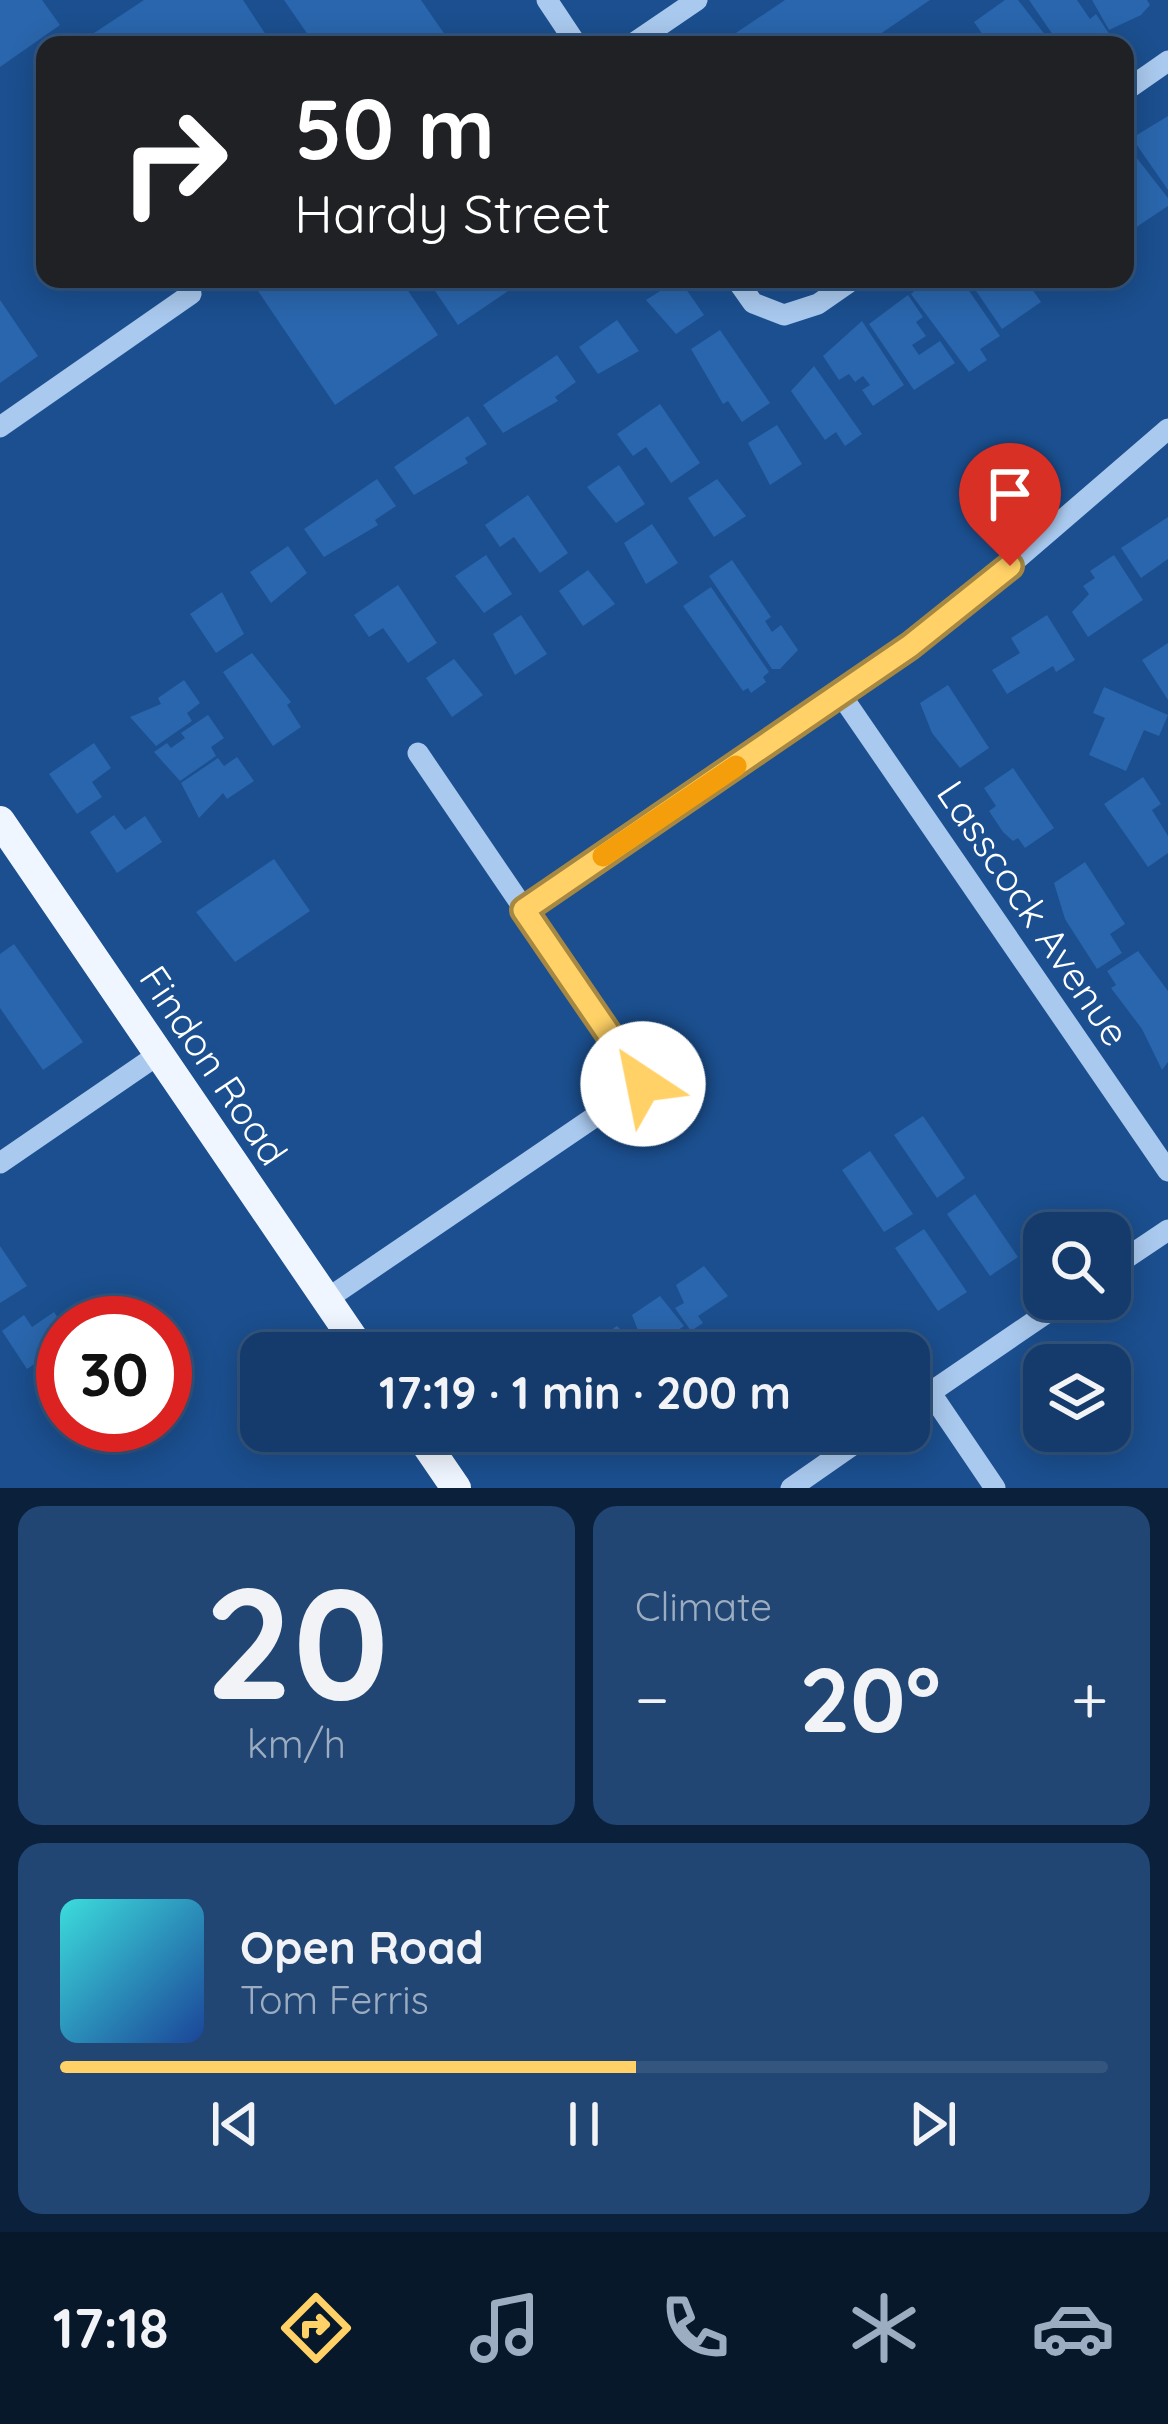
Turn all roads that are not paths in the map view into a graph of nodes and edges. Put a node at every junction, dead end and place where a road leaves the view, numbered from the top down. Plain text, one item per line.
1 (547, 0) edge
2 (697, 0) edge
3 (572, 36) edge
4 (644, 36) edge
5 (1168, 61) edge
6 (1134, 85) edge
7 (742, 288) edge
8 (841, 288) edge
9 (191, 294) dead end
10 (0, 427) edge
11 (1168, 429) edge
12 (841, 695) junction
13 (418, 753) dead end
14 (0, 821) edge
15 (524, 910) junction
16 (159, 1054) junction
17 (0, 1163) edge
18 (1168, 1171) edge
19 (1168, 1230) edge
20 (1131, 1255) edge
21 (327, 1299) junction
22 (1035, 1320) edge
23 (349, 1332) edge
24 (930, 1392) joint
25 (431, 1452) edge
26 (843, 1452) edge
27 (456, 1488) edge
28 (791, 1488) edge
29 (995, 1488) edge

1 - 3 street
2 - 4 street
5 - 6 street
7 - 8 street
9 - 10 street
11 - 12 street
12 - 15 street
12 - 18 street, Lasscock Avenue
13 - 15 street
14 - 16 main road, Findon Road
15 - 21 street
16 - 17 street
16 - 21 main road, Findon Road
19 - 20 street
21 - 23 main road, Findon Road
22 - 24 street
24 - 29 street
25 - 27 main road
26 - 28 street

